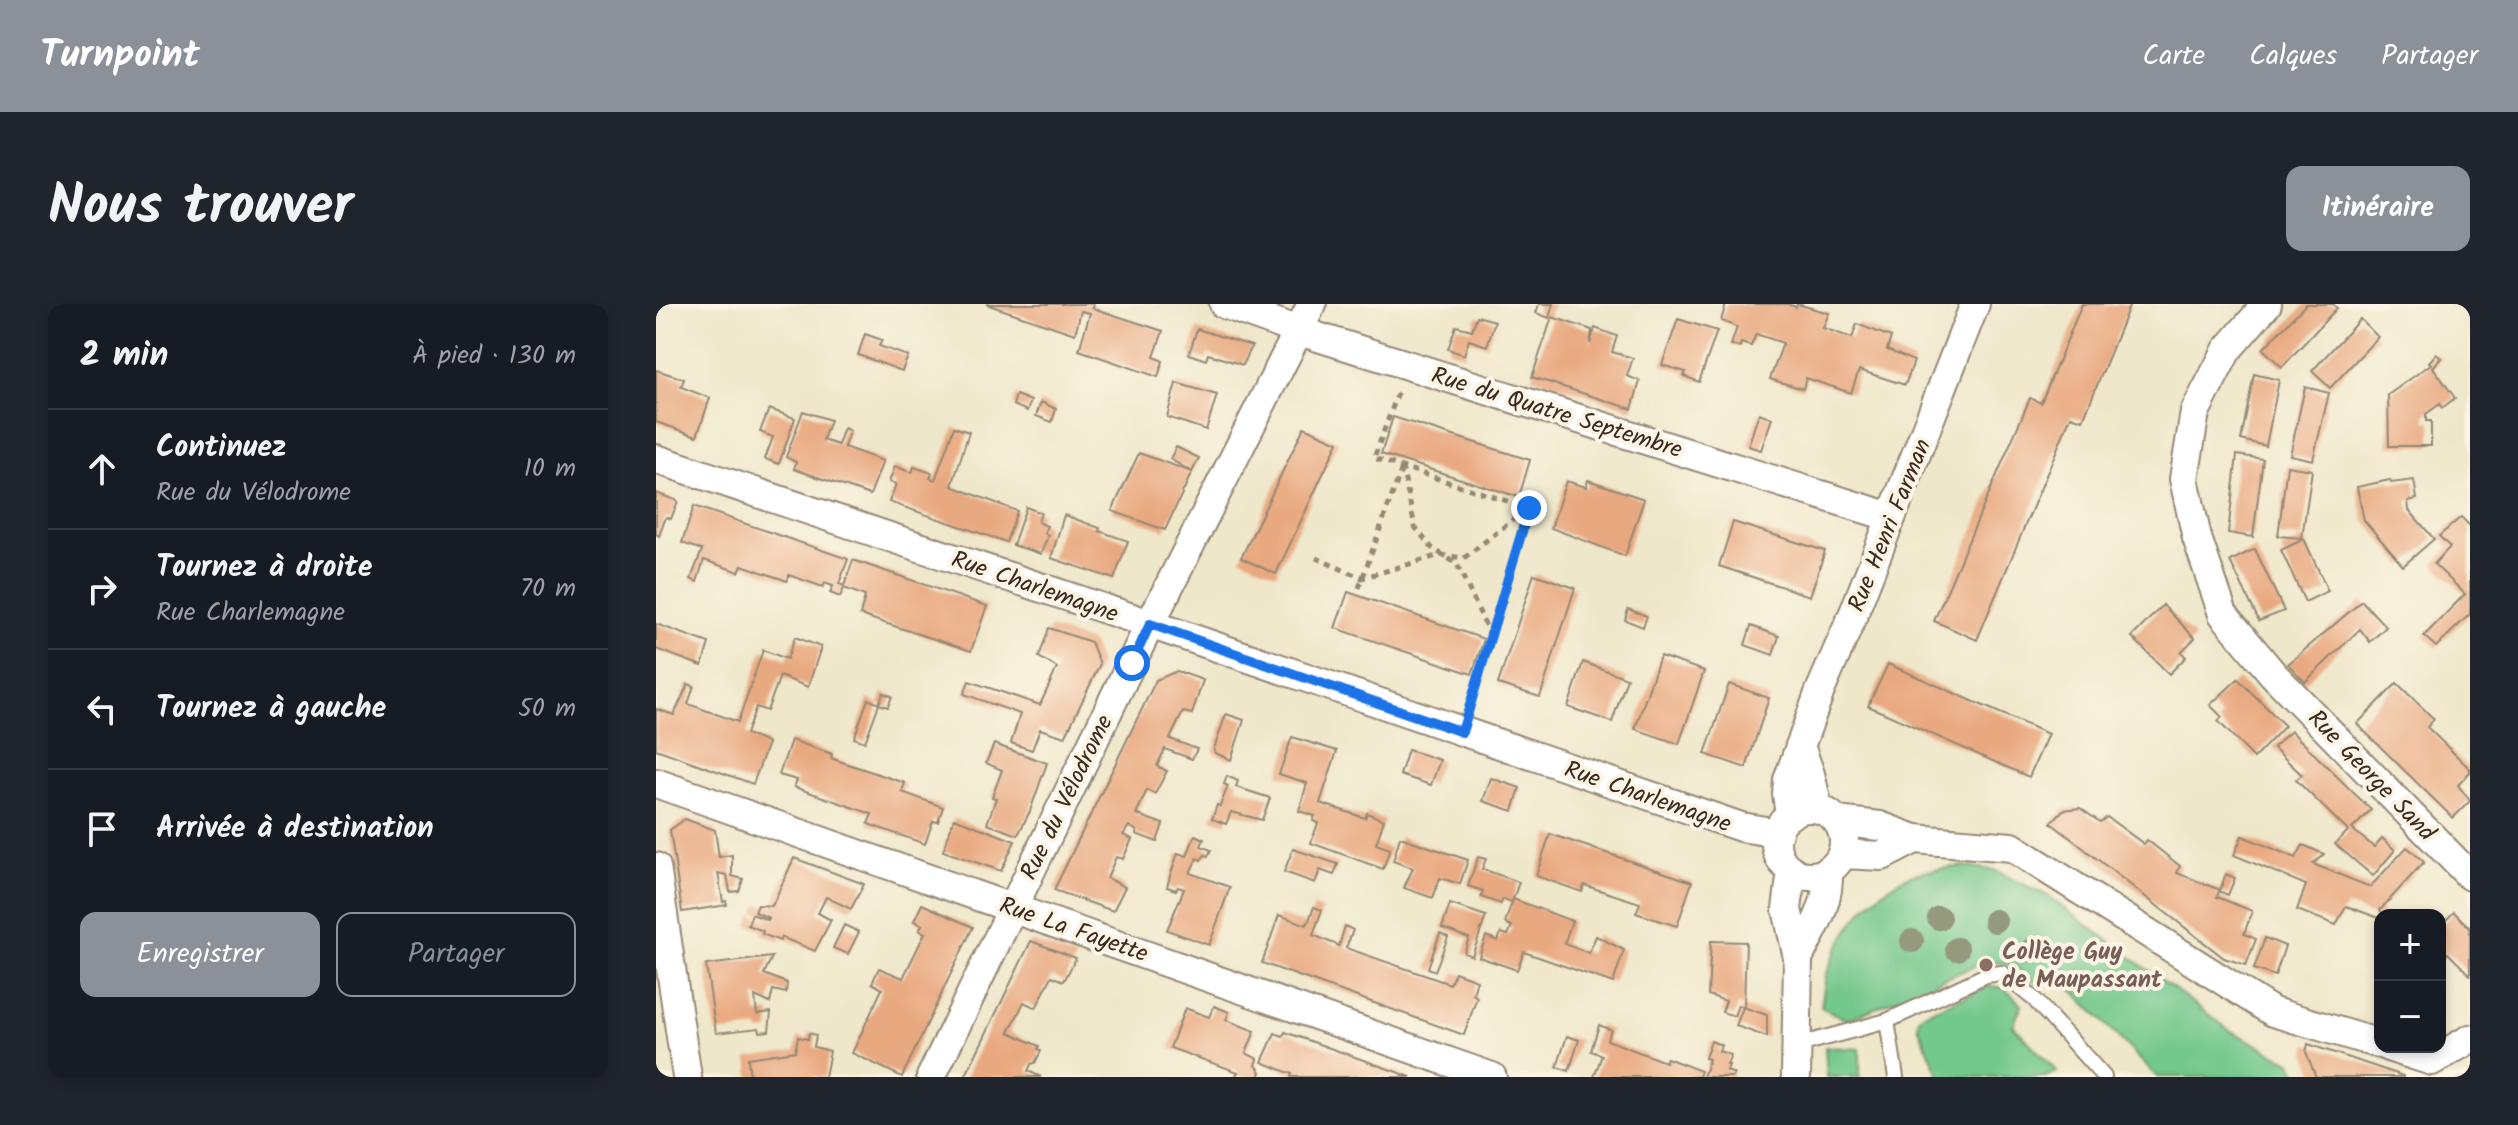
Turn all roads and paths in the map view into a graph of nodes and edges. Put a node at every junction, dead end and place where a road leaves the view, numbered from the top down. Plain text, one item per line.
1 (1224, 304) edge
2 (1312, 304) edge
3 (2267, 304) edge
4 (1973, 305) edge
5 (1299, 331) junction
6 (1389, 393) dead end
7 (656, 459) edge
8 (1402, 467) junction
9 (1529, 508) junction
10 (1891, 517) junction
11 (1440, 555) junction
12 (1316, 558) dead end
13 (1362, 578) junction
14 (1359, 588) dead end
15 (1150, 624) junction
16 (1491, 636) junction
17 (1462, 732) junction
18 (1800, 746) junction
19 (656, 783) edge
20 (1827, 814) junction
21 (1784, 824) junction
22 (1915, 839) junction
23 (1835, 862) junction
24 (656, 867) edge
25 (1792, 870) junction
26 (2470, 876) edge
27 (1013, 907) junction
28 (663, 948) edge
29 (1798, 958) junction
30 (1887, 1021) junction
31 (2470, 1039) edge
32 (2374, 1042) edge
33 (1795, 1046) junction
34 (2407, 1053) edge
35 (2446, 1053) edge
36 (2446, 1053) edge
37 (687, 1077) edge
38 (931, 1077) edge
39 (1492, 1077) edge
40 (1796, 1077) edge
41 (1896, 1077) edge
42 (2104, 1077) edge

1 - 5 street, Rue du Quatre Septembre
2 - 5 street, Rue du Vélodrome
3 - 26 street, Rue George Sand
4 - 10 street, Rue Henri Farman
5 - 10 street, Rue du Quatre Septembre
5 - 15 street, Rue du Vélodrome
6 - 8 path
7 - 15 street, Rue Charlemagne
8 - 9 path
8 - 11 path
8 - 13 path
9 - 11 path
9 - 16 path
10 - 18 street, Rue Henri Farman
11 - 13 path
11 - 16 path
12 - 13 path
13 - 14 path
15 - 17 street, Rue Charlemagne
15 - 27 street, Rue du Vélodrome
16 - 17 path
17 - 21 street, Rue Charlemagne
18 - 20 street
18 - 21 street, Rue Henri Farman
19 - 27 street, Rue La Fayette
20 - 21 street
20 - 22 street
20 - 23 street
21 - 25 street
22 - 23 street
22 - 32 street
23 - 25 street
23 - 29 street
24 - 28 street
25 - 29 street
27 - 38 street, Rue du Vélodrome
27 - 39 street, Rue La Fayette
28 - 37 street
29 - 33 street
30 - 33 lane
30 - 41 lane
30 - 42 lane
31 - 35 street
33 - 40 street
34 - 36 street

